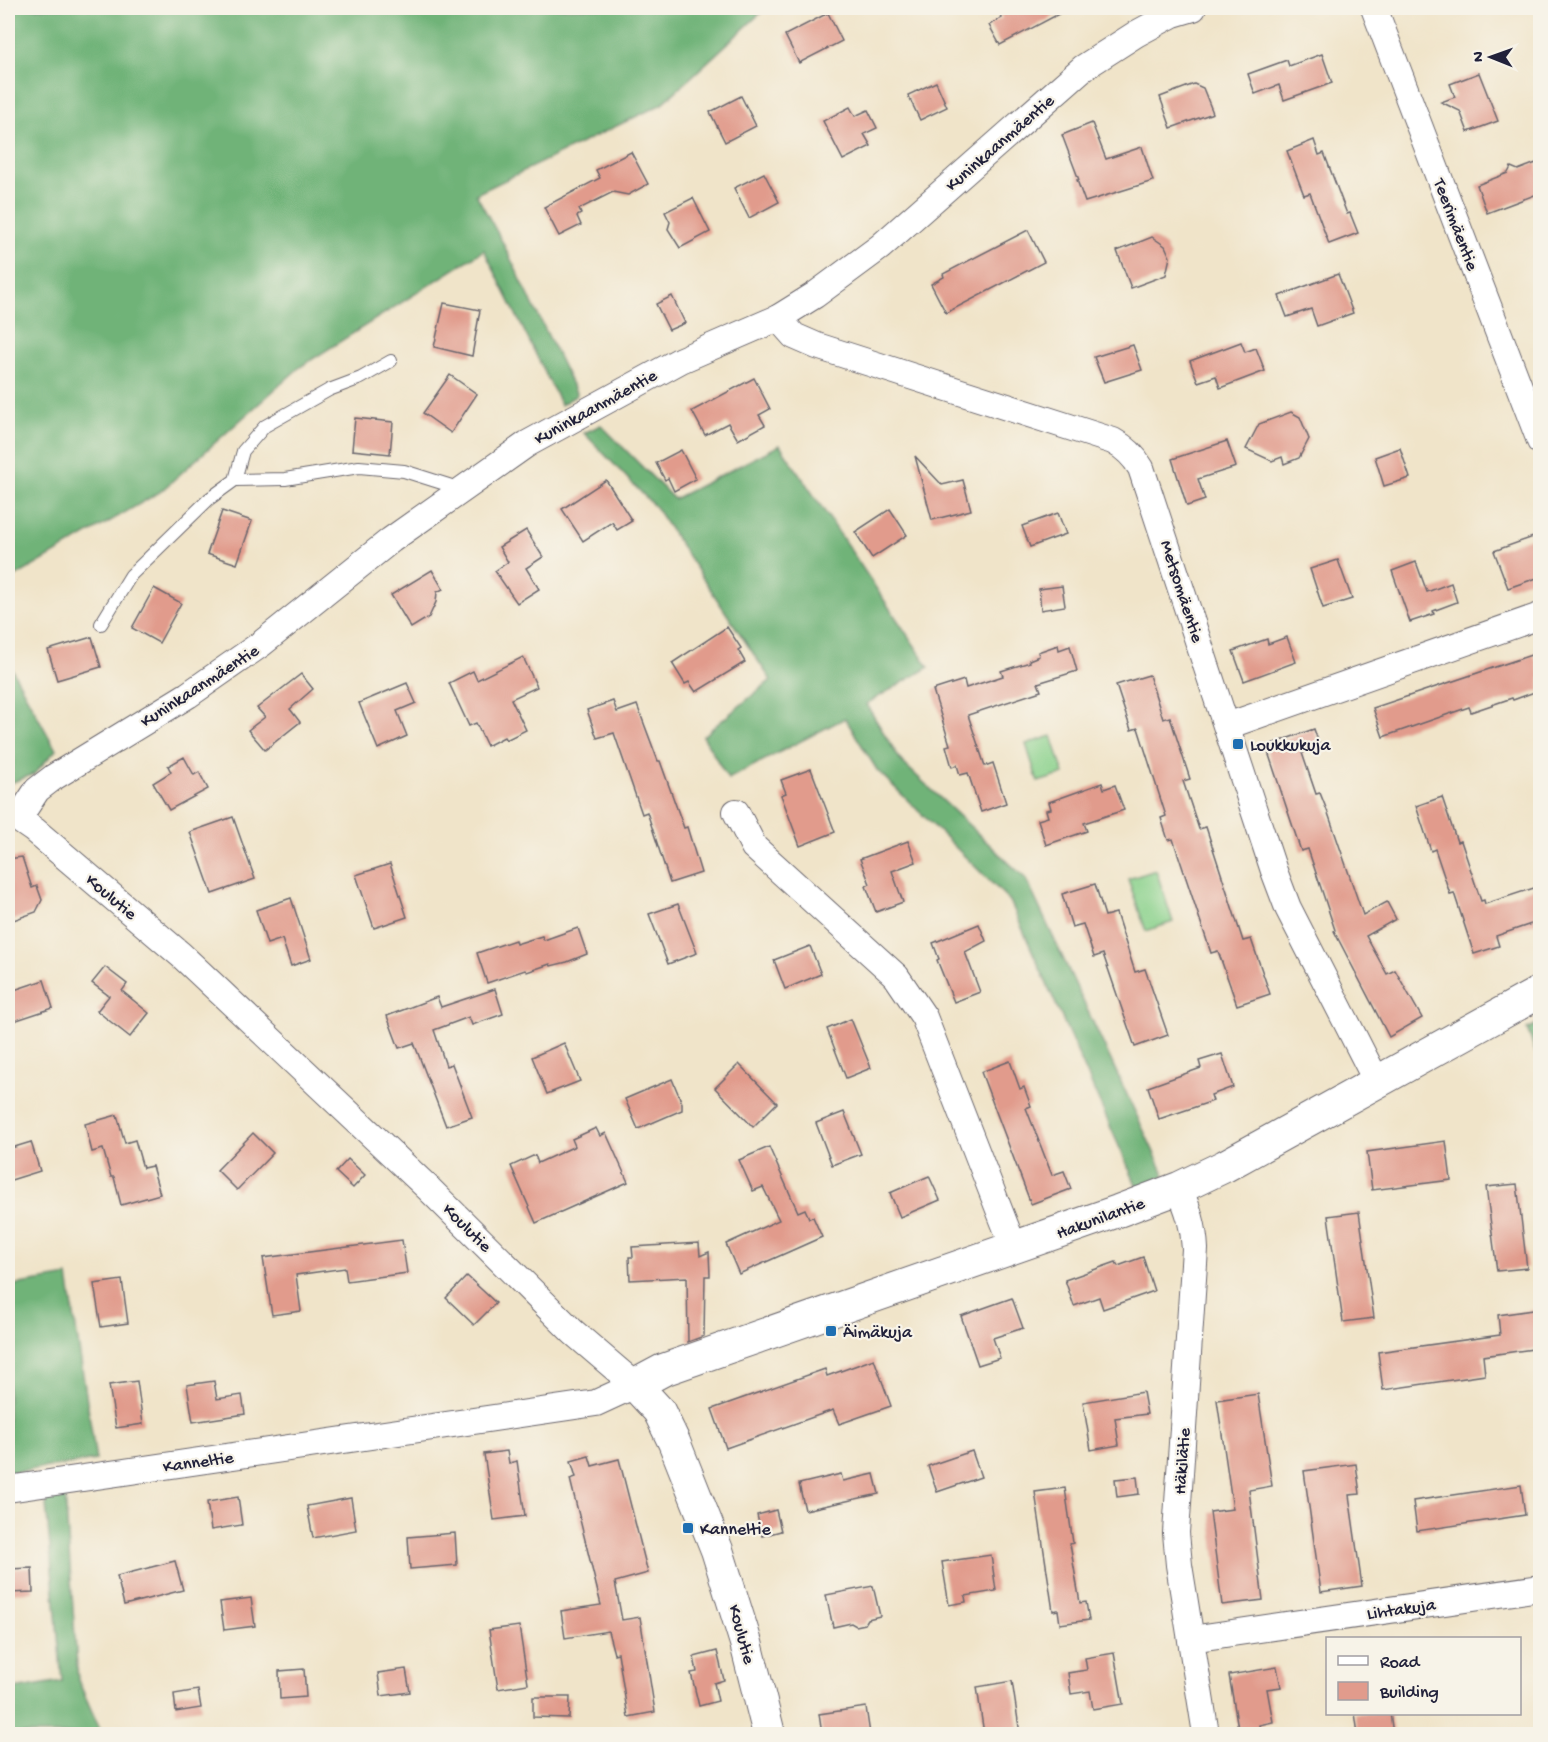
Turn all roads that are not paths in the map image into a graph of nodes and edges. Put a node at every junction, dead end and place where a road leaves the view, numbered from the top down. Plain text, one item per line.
1 (1193, 8) edge
2 (1374, 8) edge
3 (778, 318) junction
4 (390, 361) dead end
5 (1540, 441) edge
6 (235, 480) junction
7 (463, 490) junction
8 (1540, 616) edge
9 (100, 624) dead end
10 (1227, 726) junction
11 (735, 812) dead end
12 (13, 817) edge
13 (1540, 992) edge
14 (1377, 1082) junction
15 (1179, 1188) junction
16 (1014, 1248) junction
17 (635, 1385) junction
18 (8, 1489) edge
19 (1540, 1588) edge
20 (1191, 1639) junction
21 (769, 1734) edge
22 (1206, 1734) edge

1 - 3 street, Kuninkaanmäentie
2 - 5 street, Teerimäentie
3 - 7 street, Kuninkaanmäentie
3 - 10 street, Metsomäentie
4 - 6 lane
6 - 7 lane
6 - 9 lane
7 - 12 street, Kuninkaanmäentie
8 - 10 street
10 - 14 street, Metsomäentie
11 - 16 street
12 - 17 street, Koulutie
13 - 14 street, Hakunilantie
14 - 15 street, Hakunilantie
15 - 16 street, Hakunilantie
15 - 20 street, Häkilätie
16 - 17 street, Hakunilantie
17 - 18 street, Kanneltie
17 - 21 street, Koulutie
19 - 20 street, Lihtakuja
20 - 22 street, Häkilätie

